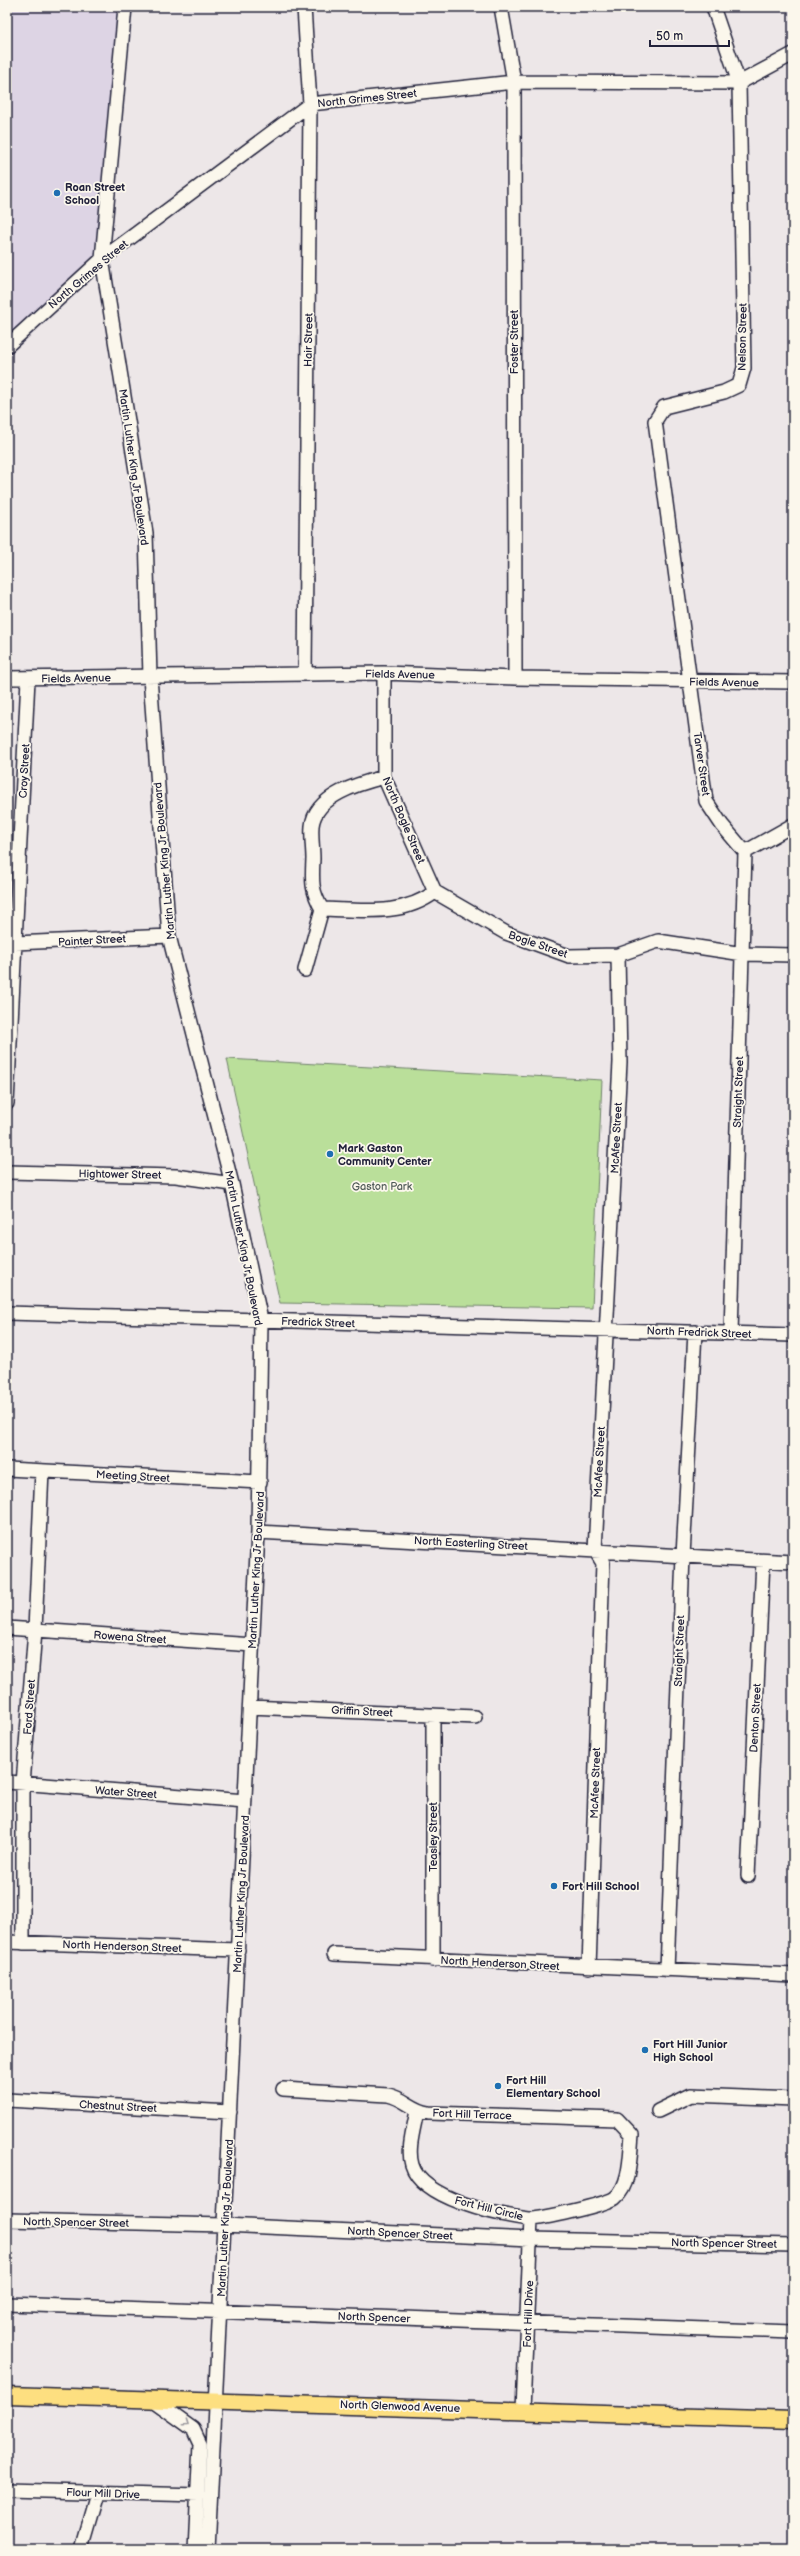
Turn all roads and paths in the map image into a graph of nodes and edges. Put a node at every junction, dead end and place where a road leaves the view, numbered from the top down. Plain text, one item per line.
1 (125, 7) edge
2 (304, 7) edge
3 (501, 7) edge
4 (713, 7) edge
5 (793, 54) edge
6 (514, 82) junction
7 (739, 83) junction
8 (310, 104) junction
9 (102, 259) junction
10 (7, 346) edge
11 (384, 673) junction
12 (305, 674) junction
13 (150, 677) junction
14 (7, 678) edge
15 (515, 678) junction
16 (28, 679) junction
17 (691, 681) junction
18 (793, 682) edge
19 (384, 778) junction
20 (793, 825) edge
21 (745, 852) junction
22 (435, 892) junction
23 (322, 909) junction
24 (169, 936) junction
25 (15, 943) junction
26 (618, 954) junction
27 (743, 954) junction
28 (793, 955) edge
29 (305, 970) dead end
30 (7, 1103) edge
31 (7, 1172) edge
32 (232, 1184) junction
33 (7, 1313) edge
34 (261, 1320) junction
35 (605, 1330) junction
36 (695, 1332) junction
37 (731, 1333) junction
38 (793, 1335) edge
39 (7, 1469) edge
40 (42, 1471) junction
41 (260, 1482) junction
42 (258, 1532) junction
43 (595, 1550) junction
44 (683, 1556) junction
45 (763, 1561) junction
46 (793, 1562) edge
47 (7, 1628) edge
48 (35, 1630) junction
49 (253, 1645) junction
50 (250, 1707) junction
51 (433, 1715) junction
52 (475, 1717) dead end
53 (7, 1782) edge
54 (24, 1784) junction
55 (245, 1801) junction
56 (748, 1876) dead end
57 (7, 1942) edge
58 (23, 1943) junction
59 (238, 1950) junction
60 (334, 1954) dead end
61 (433, 1960) junction
62 (589, 1967) junction
63 (667, 1970) junction
64 (793, 1975) edge
65 (283, 2089) dead end
66 (793, 2099) edge
67 (7, 2100) edge
68 (417, 2111) junction
69 (658, 2111) dead end
70 (230, 2112) junction
71 (618, 2119) joint
72 (531, 2219) junction
73 (7, 2220) edge
74 (224, 2225) junction
75 (530, 2239) junction
76 (793, 2245) edge
77 (7, 2304) edge
78 (220, 2311) junction
79 (528, 2322) junction
80 (793, 2332) edge
81 (7, 2395) edge
82 (154, 2401) junction
83 (216, 2403) junction
84 (524, 2410) junction
85 (793, 2420) edge
86 (7, 2490) edge
87 (98, 2494) junction
88 (199, 2495) junction
89 (82, 2549) edge
90 (194, 2549) edge
91 (208, 2549) edge

1 - 9 street, Martin Luther King Jr Boulevard
2 - 8 street, Hair Street
3 - 6 street, Foster Street
4 - 7 street, Nelson Street
5 - 7 street
6 - 7 street, North Grimes Street
6 - 8 street, North Grimes Street
6 - 15 street, Foster Street
7 - 17 street, Nelson Street
8 - 9 street, North Grimes Street
8 - 12 street, Hair Street
9 - 10 street, North Grimes Street
9 - 13 street, Martin Luther King Jr Boulevard
11 - 12 street, Fields Avenue
11 - 15 street, Fields Avenue
11 - 19 street, North Bogle Street
12 - 13 street, Fields Avenue
13 - 16 street, Fields Avenue
13 - 24 street, Martin Luther King Jr Boulevard
14 - 16 street, Fields Avenue
15 - 17 street, Fields Avenue
16 - 25 street, Croy Street
17 - 18 street, Fields Avenue
17 - 21 street, Tarver Street
19 - 22 street, North Bogle Street
19 - 23 street
20 - 21 street
21 - 27 street, Straight Street
22 - 23 street
22 - 26 street, Bogle Street
23 - 29 street
24 - 25 street, Painter Street
24 - 32 street, Martin Luther King Jr Boulevard
25 - 30 street, Croy Street
26 - 27 street, Bogle Street
26 - 35 street, McAfee Street
27 - 28 street, Bogle Street
27 - 37 street, Straight Street
31 - 32 street, Hightower Street
32 - 34 street, Martin Luther King Jr Boulevard
33 - 34 street, Fredrick Street
34 - 35 street, Fredrick Street
34 - 41 street, Martin Luther King Jr Boulevard
35 - 36 street, North Fredrick Street
35 - 43 street, McAfee Street
36 - 37 street, North Fredrick Street
36 - 44 street, Straight Street
37 - 38 street, North Fredrick Street
39 - 40 street, Meeting Street
40 - 41 street, Meeting Street
40 - 48 street, Ford Street
41 - 42 street, Martin Luther King Jr Boulevard
42 - 43 street, North Easterling Street
42 - 49 street, Martin Luther King Jr Boulevard
43 - 44 street, North Easterling Street
43 - 62 street, McAfee Street
44 - 45 street, North Easterling Street
44 - 63 street, Straight Street
45 - 46 street, North Easterling Street
45 - 56 street, Denton Street
47 - 48 street, Rowena Street
48 - 49 street, Rowena Street
48 - 54 street, Ford Street
49 - 50 street, Martin Luther King Jr Boulevard
50 - 51 street, Griffin Street
50 - 55 street, Martin Luther King Jr Boulevard
51 - 52 street, Griffin Street
51 - 61 street, Teasley Street
53 - 54 street, Water Street
54 - 55 street, Water Street
54 - 58 street, Ford Street
55 - 59 street, Martin Luther King Jr Boulevard
57 - 58 street, North Henderson Street
58 - 59 street, North Henderson Street
59 - 70 street, Martin Luther King Jr Boulevard
60 - 61 street, North Henderson Street
61 - 62 street, North Henderson Street
62 - 63 street, North Henderson Street
63 - 64 street, North Henderson Street
65 - 68 street, Fort Hill Terrace
66 - 69 street
67 - 70 street, Chestnut Street
68 - 71 street, Fort Hill Terrace
68 - 72 street, Fort Hill Circle
70 - 74 street, Martin Luther King Jr Boulevard
71 - 72 street, Fort Hill Circle
72 - 75 street, Fort Hill Drive
73 - 74 street, North Spencer Street
74 - 75 street, North Spencer Street
74 - 78 street, Martin Luther King Jr Boulevard
75 - 76 street, North Spencer Street
75 - 79 street, Fort Hill Drive
77 - 78 street, North Spencer
78 - 79 street, North Spencer
78 - 83 street, Martin Luther King Jr Boulevard
79 - 80 street, North Spencer
79 - 84 street, Fort Hill Drive
81 - 82 main road, North Glenwood Avenue
82 - 83 main road, North Glenwood Avenue
82 -> 88 street
83 - 84 main road, North Glenwood Avenue
83 - 91 street, Martin Luther King Jr Boulevard
84 - 85 main road, North Glenwood Avenue
86 - 87 street, Flour Mill Drive
87 - 88 street, Flour Mill Drive
87 - 89 street
88 - 90 street

